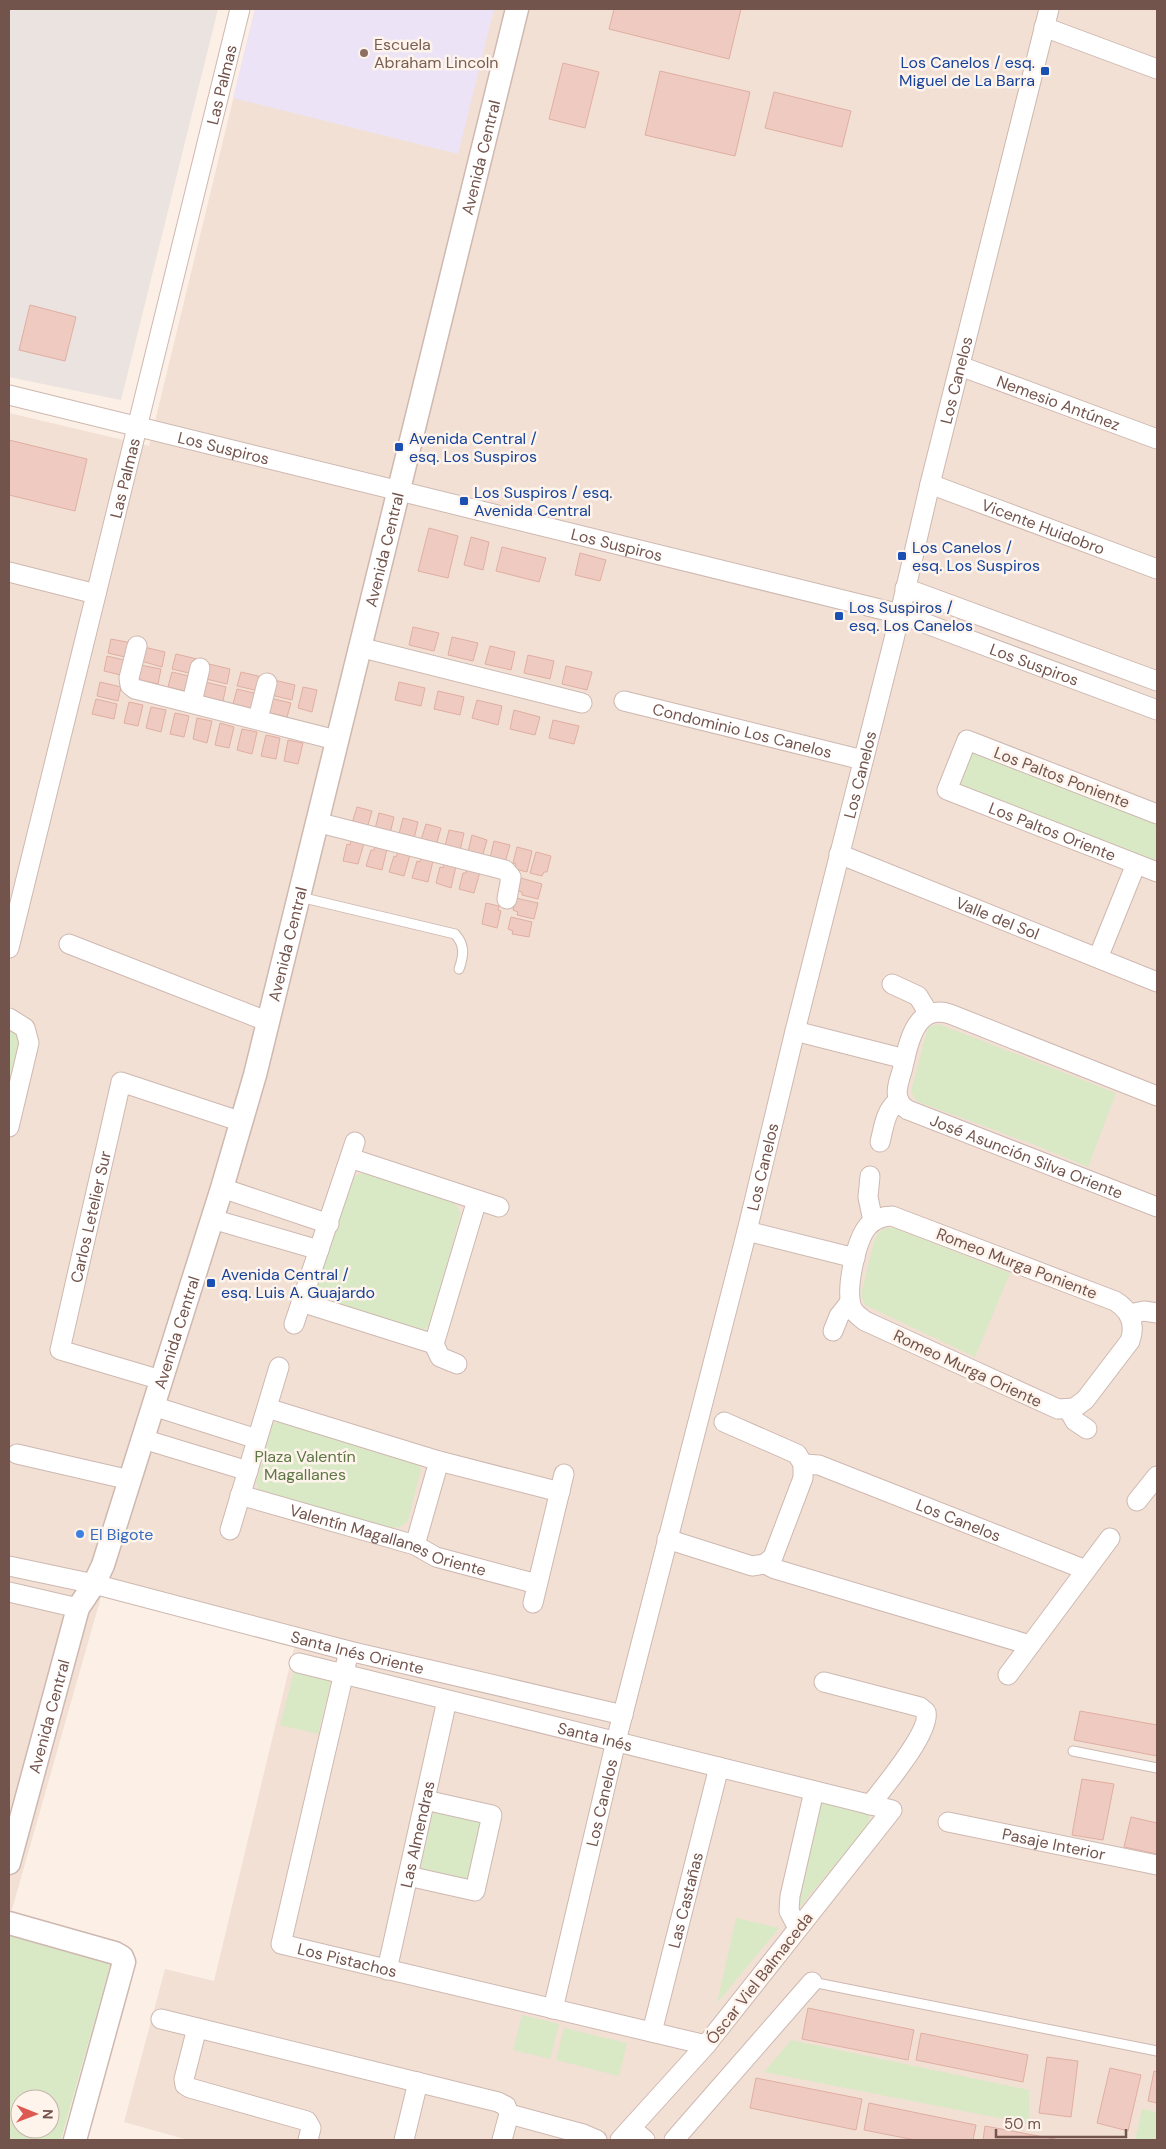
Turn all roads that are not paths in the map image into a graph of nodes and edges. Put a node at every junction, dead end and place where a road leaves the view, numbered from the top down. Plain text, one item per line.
1 (240, 9) edge
2 (517, 9) edge
3 (1049, 9) edge
4 (1044, 27) junction
5 (1157, 69) edge
6 (960, 366) junction
7 (9, 395) edge
8 (137, 426) junction
9 (1157, 439) edge
10 (930, 484) junction
11 (398, 492) junction
12 (1157, 569) edge
13 (9, 572) edge
14 (906, 588) junction
15 (96, 594) junction
16 (900, 614) junction
17 (137, 646) dead end
18 (359, 647) junction
19 (200, 668) dead end
20 (1157, 681) edge
21 (267, 683) dead end
22 (624, 701) dead end
23 (192, 702) junction
24 (582, 703) dead end
25 (1157, 710) edge
26 (258, 720) junction
27 (336, 740) junction
28 (863, 760) junction
29 (947, 790) joint
30 (1157, 814) edge
31 (316, 822) junction
32 (839, 854) junction
33 (1136, 864) junction
34 (1157, 872) edge
35 (298, 897) junction
36 (507, 899) dead end
37 (9, 943) edge
38 (69, 944) dead end
39 (1098, 958) junction
40 (459, 969) dead end
41 (1157, 982) edge
42 (892, 984) dead end
43 (929, 1014) junction
44 (9, 1018) edge
45 (269, 1022) junction
46 (794, 1032) junction
47 (905, 1059) junction
48 (1157, 1096) edge
49 (898, 1100) junction
50 (242, 1122) junction
51 (9, 1127) edge
52 (880, 1142) dead end
53 (870, 1176) dead end
54 (222, 1188) junction
55 (477, 1200) junction
56 (499, 1207) dead end
57 (1157, 1207) edge
58 (212, 1219) junction
59 (873, 1221) junction
60 (329, 1224) junction
61 (747, 1231) junction
62 (319, 1250) junction
63 (855, 1258) junction
64 (301, 1302) junction
65 (850, 1302) junction
66 (1157, 1313) edge
67 (1129, 1314) junction
68 (294, 1324) dead end
69 (833, 1331) dead end
70 (434, 1344) junction
71 (458, 1364) dead end
72 (279, 1367) dead end
73 (161, 1380) junction
74 (153, 1406) junction
75 (267, 1408) junction
76 (1068, 1409) junction
77 (724, 1422) dead end
78 (1087, 1429) dead end
79 (143, 1439) junction
80 (257, 1439) junction
81 (17, 1454) dead end
82 (439, 1461) junction
83 (803, 1464) junction
84 (248, 1470) junction
85 (564, 1474) dead end
86 (1157, 1476) edge
87 (130, 1480) junction
88 (560, 1492) junction
89 (240, 1495) junction
90 (1138, 1501) dead end
91 (230, 1530) dead end
92 (1110, 1538) dead end
93 (667, 1539) junction
94 (415, 1545) junction
95 (765, 1564) junction
96 (9, 1566) edge
97 (1086, 1570) junction
98 (94, 1584) junction
99 (537, 1584) junction
100 (9, 1592) edge
101 (533, 1603) dead end
102 (78, 1608) junction
103 (1030, 1645) junction
104 (349, 1651) junction
105 (298, 1663) dead end
106 (1008, 1675) dead end
107 (343, 1676) junction
108 (824, 1682) dead end
109 (447, 1700) junction
110 (623, 1714) junction
111 (616, 1741) junction
112 (1073, 1751) dead end
113 (719, 1767) junction
114 (1157, 1768) edge
115 (814, 1792) junction
116 (425, 1800) junction
117 (870, 1805) junction
118 (892, 1810) joint
119 (948, 1822) dead end
120 (9, 1863) edge
121 (1157, 1866) edge
122 (408, 1876) junction
123 (9, 1923) edge
124 (798, 1928) junction
125 (387, 1970) junction
126 (812, 1982) joint
127 (553, 2009) junction
128 (161, 2019) dead end
129 (197, 2028) junction
130 (652, 2032) junction
131 (706, 2045) junction
132 (1157, 2051) edge
133 (418, 2082) junction
134 (509, 2114) junction
135 (625, 2134) edge
136 (75, 2140) edge
137 (308, 2140) edge
138 (404, 2140) edge
139 (502, 2140) edge
140 (597, 2140) edge
141 (646, 2140) edge
142 (674, 2140) edge

1 - 8 street, Las Palmas
2 - 11 street, Avenida Central
3 - 4 street, Los Canelos
4 - 5 street
4 - 6 street, Los Canelos
6 - 9 street, Nemesio Antúnez
6 - 10 street, Los Canelos
7 - 8 street, Los Suspiros
8 - 11 street, Los Suspiros
8 - 15 street, Las Palmas
10 - 12 street, Vicente Huidobro
10 - 14 street, Los Canelos
11 - 16 street, Los Suspiros
11 - 18 street, Avenida Central
13 - 15 street
14 - 16 street, Los Canelos
14 - 20 street, Los Suspiros
15 - 37 street, Las Palmas
16 - 25 street, Los Suspiros
16 - 28 street, Los Canelos
17 - 23 street
18 - 24 street
18 - 27 street, Avenida Central
19 - 23 street
21 - 26 street
22 - 28 street, Condominio Los Canelos
23 - 26 street
26 - 27 street
27 - 31 street, Avenida Central
28 - 32 street, Los Canelos
29 - 30 street, Los Paltos Poniente
29 - 33 street, Los Paltos Oriente
31 - 35 street, Avenida Central
31 - 36 street
32 - 39 street, Valle del Sol
32 - 46 street, Los Canelos
33 - 34 street, Los Paltos Oriente
33 - 39 street
35 - 40 lane
35 - 45 street, Avenida Central
38 - 45 street
39 - 41 street, Valle del Sol
42 - 43 street
43 - 47 street
43 - 48 street
44 - 51 street
45 - 50 street, Avenida Central
46 - 47 street
46 - 61 street, Los Canelos
47 - 49 street
49 - 52 street
49 - 57 street, José Asunción Silva Oriente
50 - 54 street, Avenida Central
50 - 73 street, Carlos Letelier Sur
53 - 59 street
54 - 58 street, Avenida Central
54 - 60 street
55 - 56 street
55 - 60 street
55 - 70 street
58 - 62 street
58 - 73 street, Avenida Central
59 - 63 street
59 - 67 street, Romeo Murga Poniente
60 - 62 street
61 - 63 street
61 - 93 street, Los Canelos
62 - 64 street
63 - 65 street
64 - 68 street
64 - 70 street
65 - 69 street
65 - 76 street, Romeo Murga Oriente
66 - 67 street
67 - 76 street
70 - 71 street
72 - 75 street
73 - 74 street, Avenida Central
74 - 79 street, Avenida Central
74 - 80 street
75 - 80 street
75 - 82 street
76 - 78 street
77 - 83 street
79 - 84 street
79 - 87 street, Avenida Central
80 - 84 street
81 - 87 street
82 - 88 street
82 - 94 street
83 - 95 street
83 - 97 street, Los Canelos
84 - 89 street
85 - 88 street
86 - 90 street
87 - 98 street, Avenida Central
88 - 99 street
89 - 91 street
89 - 94 street, Valentín Magallanes Oriente
92 - 97 street
93 - 95 street
93 - 110 street, Los Canelos
94 - 99 street, Valentín Magallanes Oriente
95 - 103 street
96 - 98 street
97 - 103 street
98 - 102 street, Avenida Central
98 - 104 street, Santa Inés Oriente
99 - 101 street
100 - 102 street
102 - 120 street, Avenida Central
103 - 106 street
104 - 107 street, Los Pistachos
104 - 110 street, Santa Inés Oriente
105 - 107 street, Santa Inés
107 - 109 street, Santa Inés
107 - 125 street, Los Pistachos
108 - 117 street
109 - 111 street, Santa Inés
109 - 116 street, Las Almendras
110 - 111 street, Los Canelos
111 - 113 street, Santa Inés
111 - 127 street, Los Canelos
112 - 114 lane
113 - 115 street, Santa Inés
113 - 130 street, Las Castañas
115 - 117 street, Santa Inés
115 - 124 street
116 - 122 street, Las Almendras
116 - 122 street
117 - 118 street, Santa Inés
118 - 124 street, Óscar Viel Balmaceda
119 - 121 street, Pasaje Interior
122 - 125 street, Las Almendras
123 - 136 street
124 - 131 street, Óscar Viel Balmaceda
125 - 127 street, Los Pistachos
126 - 132 lane
126 - 142 street
127 - 130 street, Los Pistachos
128 - 129 street
129 - 133 street
129 - 137 street
130 - 131 street, Los Pistachos
131 - 135 street, Óscar Viel Balmaceda
133 - 134 street
133 - 138 street
134 - 139 street
134 - 140 street
135 - 141 street

